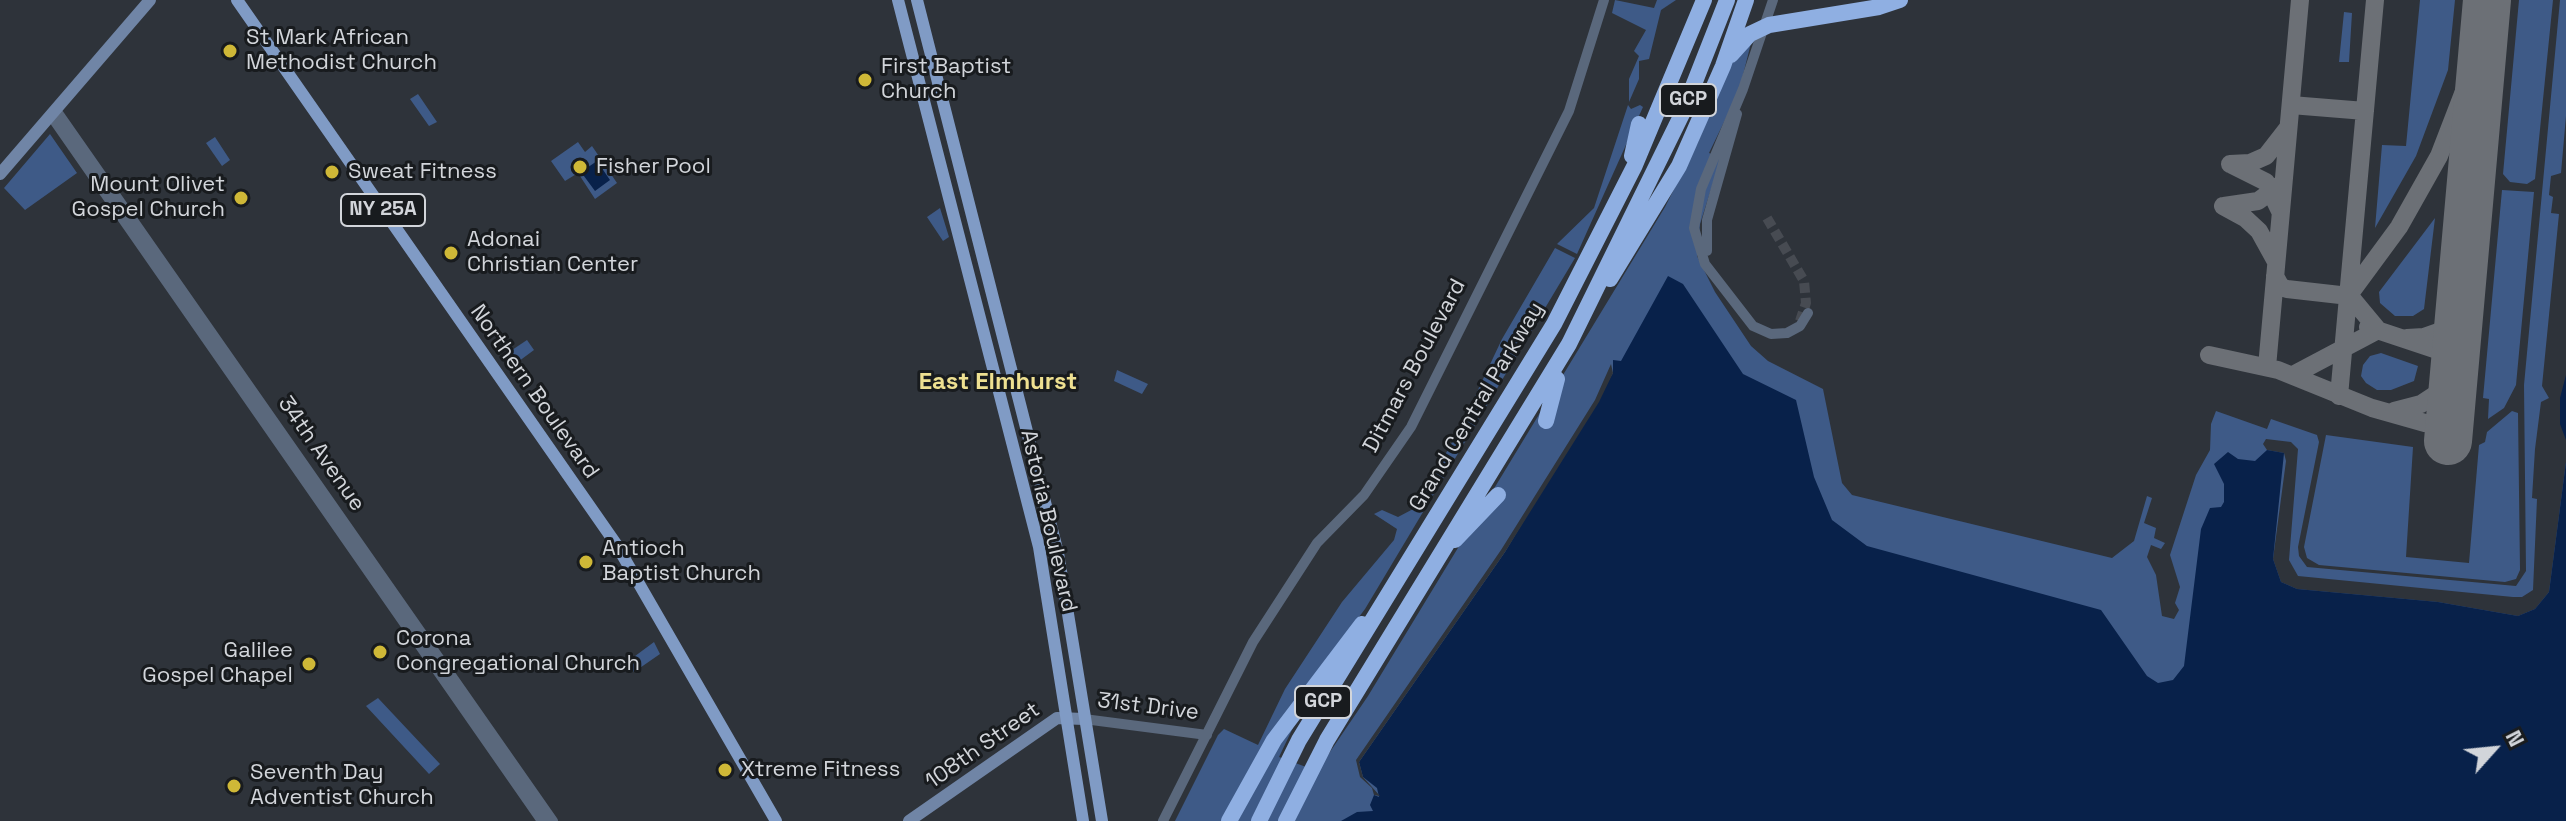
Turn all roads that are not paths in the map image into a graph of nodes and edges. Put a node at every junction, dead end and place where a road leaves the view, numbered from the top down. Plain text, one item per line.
1 (150, 0) edge
2 (237, 0) edge
3 (898, 0) edge
4 (917, 0) edge
5 (1598, 0) edge
6 (1604, 0) edge
7 (1704, 0) edge
8 (1727, 0) edge
9 (1746, 0) edge
10 (1773, 0) edge
11 (1888, 0) edge
12 (1900, 0) edge
13 (1840, 12) junction
14 (1593, 33) junction
15 (1723, 66) junction
16 (1743, 89) junction
17 (53, 113) junction
18 (1639, 124) dead end
19 (0, 174) edge
20 (1624, 189) junction
21 (1707, 251) dead end
22 (1808, 313) dead end
23 (1582, 319) junction
24 (1569, 344) junction
25 (1546, 421) dead end
26 (1498, 495) dead end
27 (1445, 549) junction
28 (1394, 586) junction
29 (1066, 719) junction
30 (1084, 719) junction
31 (1207, 735) junction
32 (542, 821) edge
33 (553, 821) edge
34 (776, 821) edge
35 (909, 821) edge
36 (1083, 821) edge
37 (1102, 821) edge
38 (1163, 821) edge
39 (1229, 821) edge
40 (1259, 821) edge
41 (1286, 821) edge

1 - 17 main road
2 - 34 main road, Northern Boulevard / NY 25A
3 - 29 main road, Astoria Boulevard
4 - 30 main road, Astoria Boulevard
5 - 14 street, Ditmars Boulevard
6 - 14 street, Ditmars Boulevard
7 - 20 highway, Grand Central Parkway / GCP
8 - 23 highway, Grand Central Parkway / GCP
9 - 15 highway
10 - 16 street
11 - 13 highway
12 - 13 highway
13 - 15 highway
14 - 31 street, Ditmars Boulevard
15 - 23 highway
16 - 21 street
16 - 22 street
17 - 19 main road
17 - 32 street, 34th Avenue
17 - 33 street, 34th Avenue
18 - 20 highway
20 - 28 highway, Grand Central Parkway / GCP
23 - 24 highway, Grand Central Parkway / GCP
24 - 25 highway
24 - 27 highway, Grand Central Parkway / GCP
26 - 27 highway
27 - 41 highway, Grand Central Parkway / GCP
28 - 39 highway
28 - 40 highway, Grand Central Parkway / GCP
29 - 30 main road, 108th Street
29 - 35 main road, 108th Street
29 - 36 main road, Astoria Boulevard
30 - 31 street, 31st Drive
30 - 37 main road, Astoria Boulevard
31 - 38 street, Ditmars Boulevard

